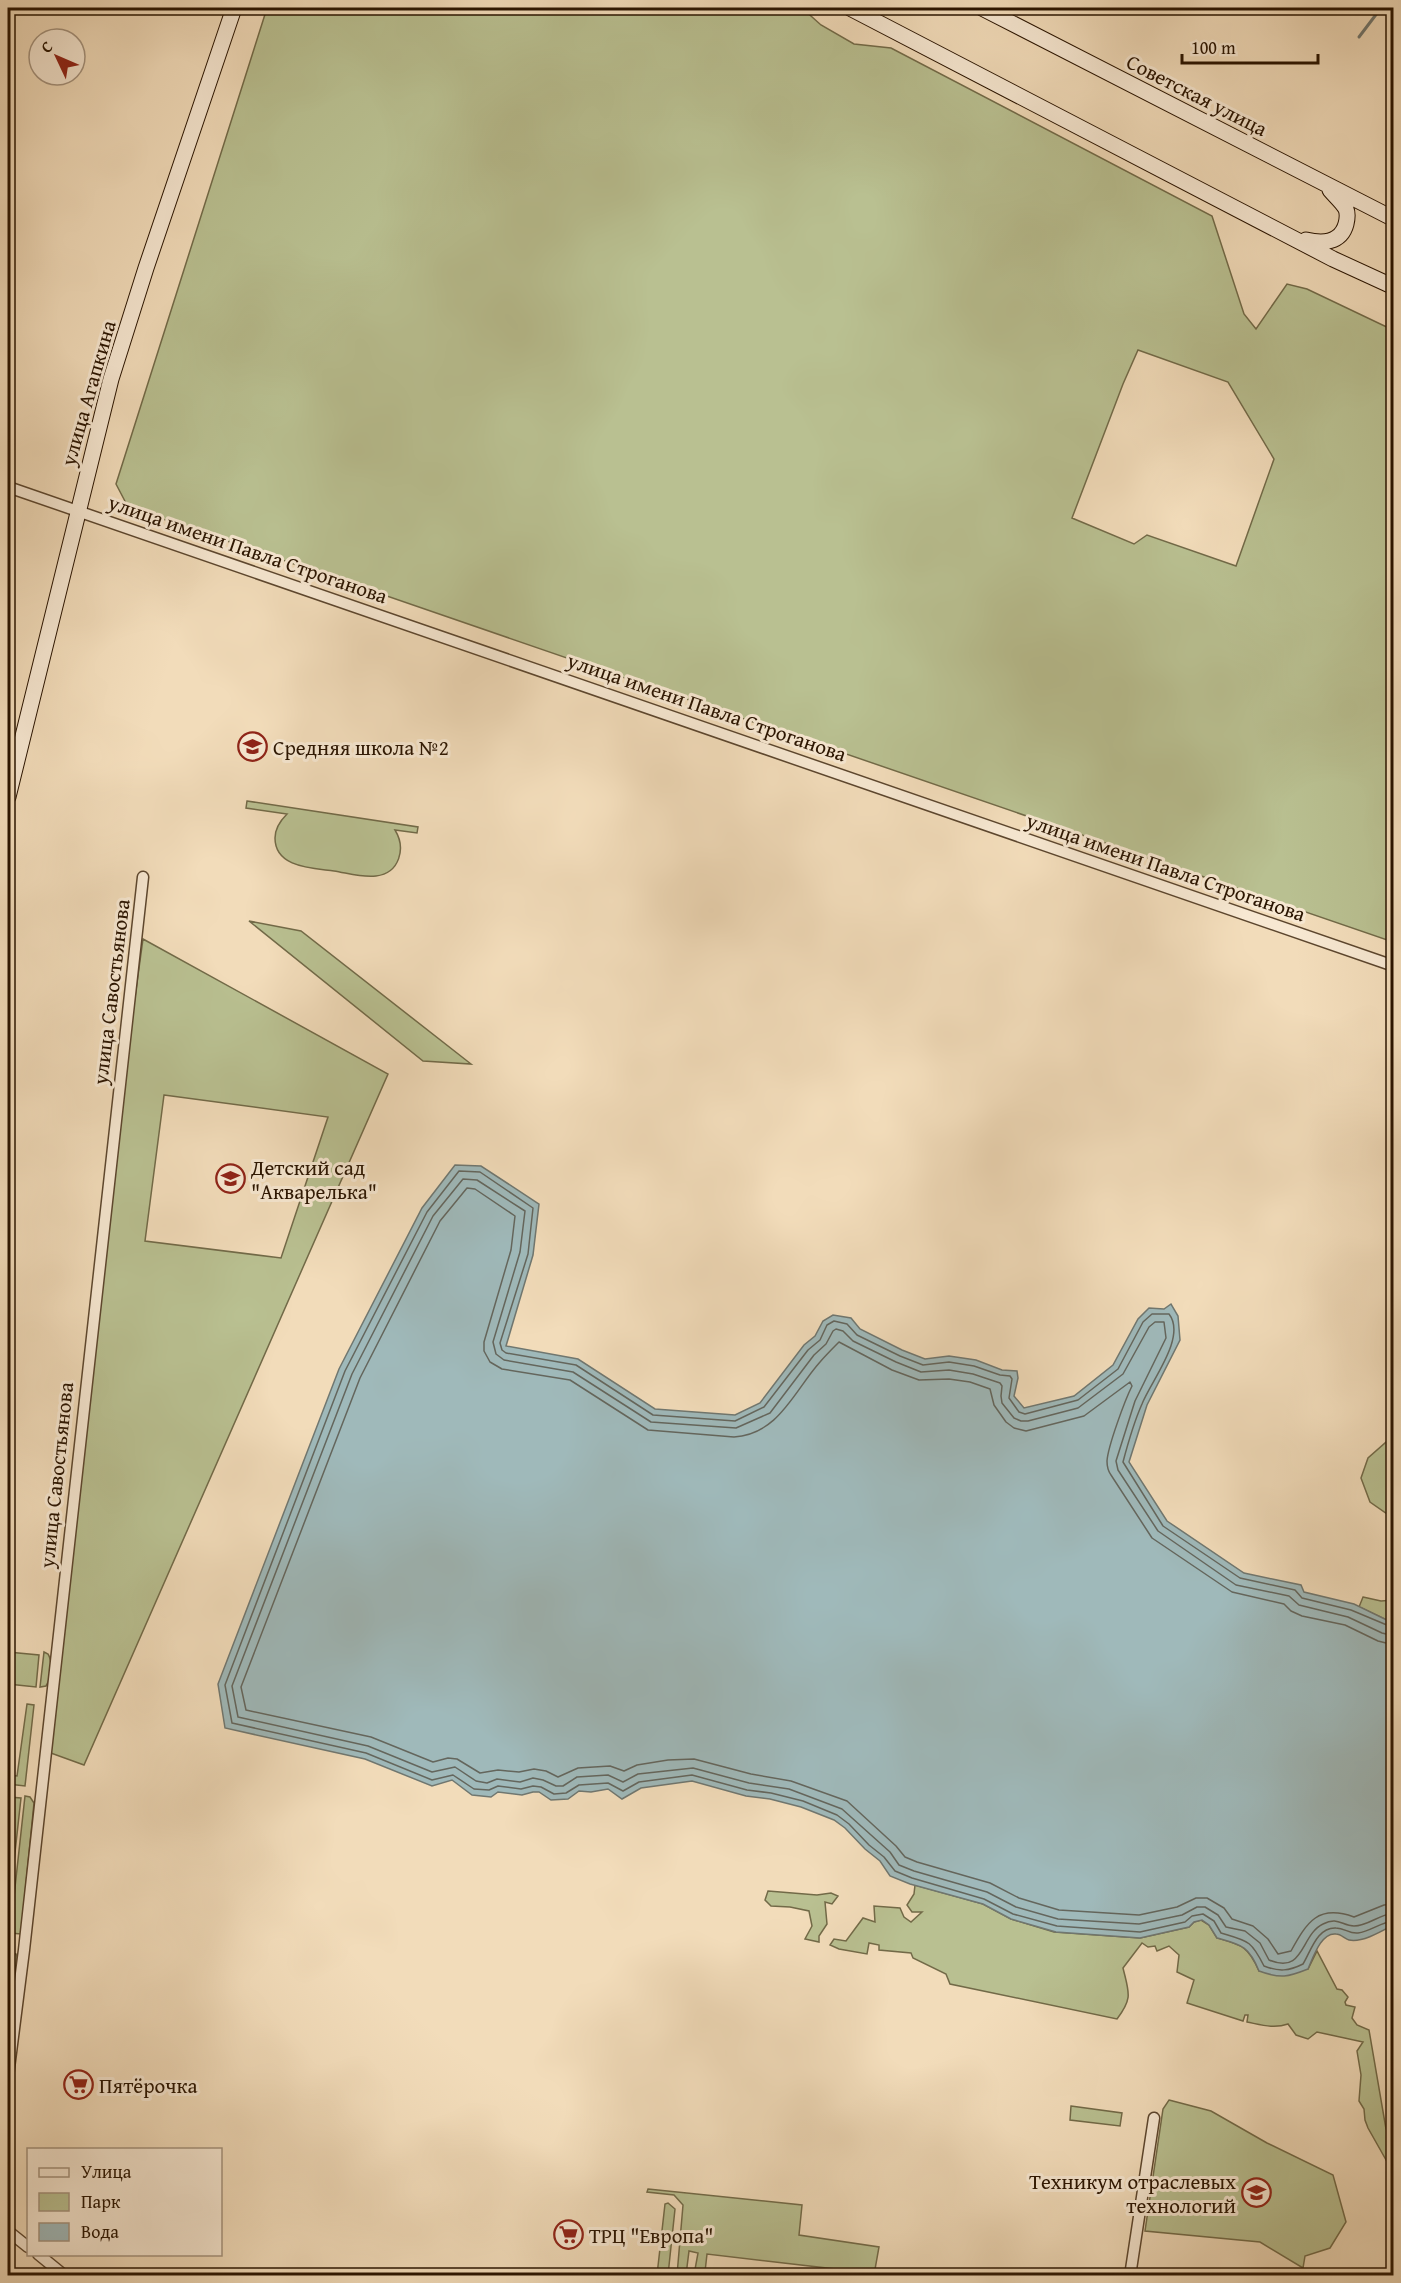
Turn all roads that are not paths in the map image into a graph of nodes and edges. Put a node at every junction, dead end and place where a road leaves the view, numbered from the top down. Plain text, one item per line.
1 (234, 8) edge
2 (850, 8) edge
3 (982, 8) edge
4 (1325, 184) junction
5 (1394, 219) edge
6 (1291, 237) junction
7 (1394, 286) edge
8 (8, 487) edge
9 (77, 512) junction
10 (8, 796) edge
11 (143, 877) dead end
12 (1394, 966) edge
13 (8, 2076) edge
14 (1154, 2118) dead end
15 (8, 2231) edge
16 (27, 2246) edge
17 (40, 2256) edge
18 (65, 2276) edge
19 (1130, 2276) edge

1 - 9 main road, улица Агапкина
2 - 6 main road
3 - 4 main road, Советская улица
4 - 5 main road, Советская улица
4 - 6 main road
6 - 7 main road
8 - 9 street, улица имени Павла Строганова
9 - 10 main road, улица Агапкина
9 - 12 street, улица имени Павла Строганова
11 - 13 street, улица Савостьянова
14 - 19 street
15 - 16 street
17 - 18 street

